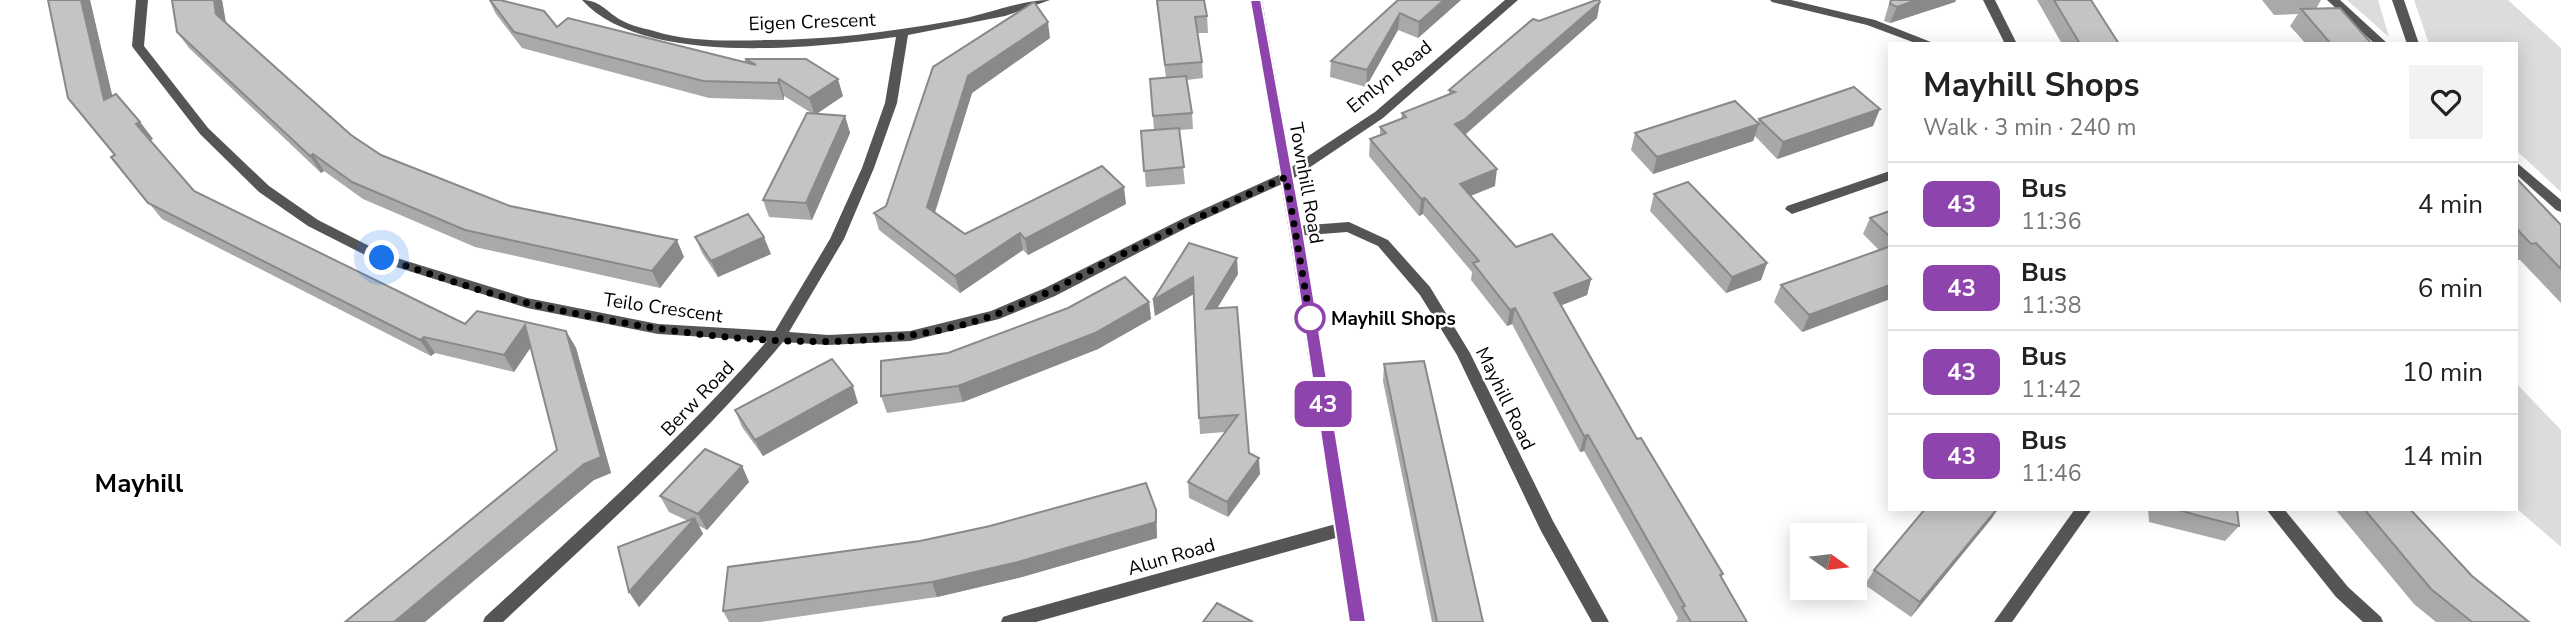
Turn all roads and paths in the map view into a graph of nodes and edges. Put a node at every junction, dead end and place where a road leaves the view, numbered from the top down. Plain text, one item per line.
1 (142, 0) edge
2 (588, 0) edge
3 (1044, 0) edge
4 (1256, 0) edge
5 (1512, 0) edge
6 (1776, 0) edge
7 (1989, 0) edge
8 (2333, 0) edge
9 (2398, 0) edge
10 (902, 35) junction
11 (1925, 42) edge
12 (2010, 42) edge
13 (2380, 42) edge
14 (2412, 42) edge
15 (2518, 168) edge
16 (1888, 176) edge
17 (1286, 177) junction
18 (2561, 207) edge
19 (1792, 209) dead end
20 (1296, 231) junction
21 (778, 339) junction
22 (2083, 511) edge
23 (2276, 511) edge
24 (1343, 530) junction
25 (496, 621) edge
26 (1009, 622) edge
27 (1357, 622) edge
28 (1601, 622) edge
29 (2003, 622) edge
30 (2375, 622) edge

1 - 21 street, Teilo Crescent
2 - 10 street, Eigen Crescent
3 - 10 street, Eigen Crescent
4 - 17 street, Townhill Road
5 - 17 street, Emlyn Road
6 - 11 street
7 - 12 street
8 - 13 street
9 - 14 street
10 - 21 street, Berw Road
15 - 18 street
16 - 19 street
17 - 20 street, Townhill Road
17 - 21 street, Teilo Crescent
20 - 24 street, Townhill Road
20 - 28 street, Mayhill Road
21 - 25 street, Berw Road
22 - 29 street
23 - 30 street
24 - 26 street, Alun Road
24 - 27 street, Townhill Road

